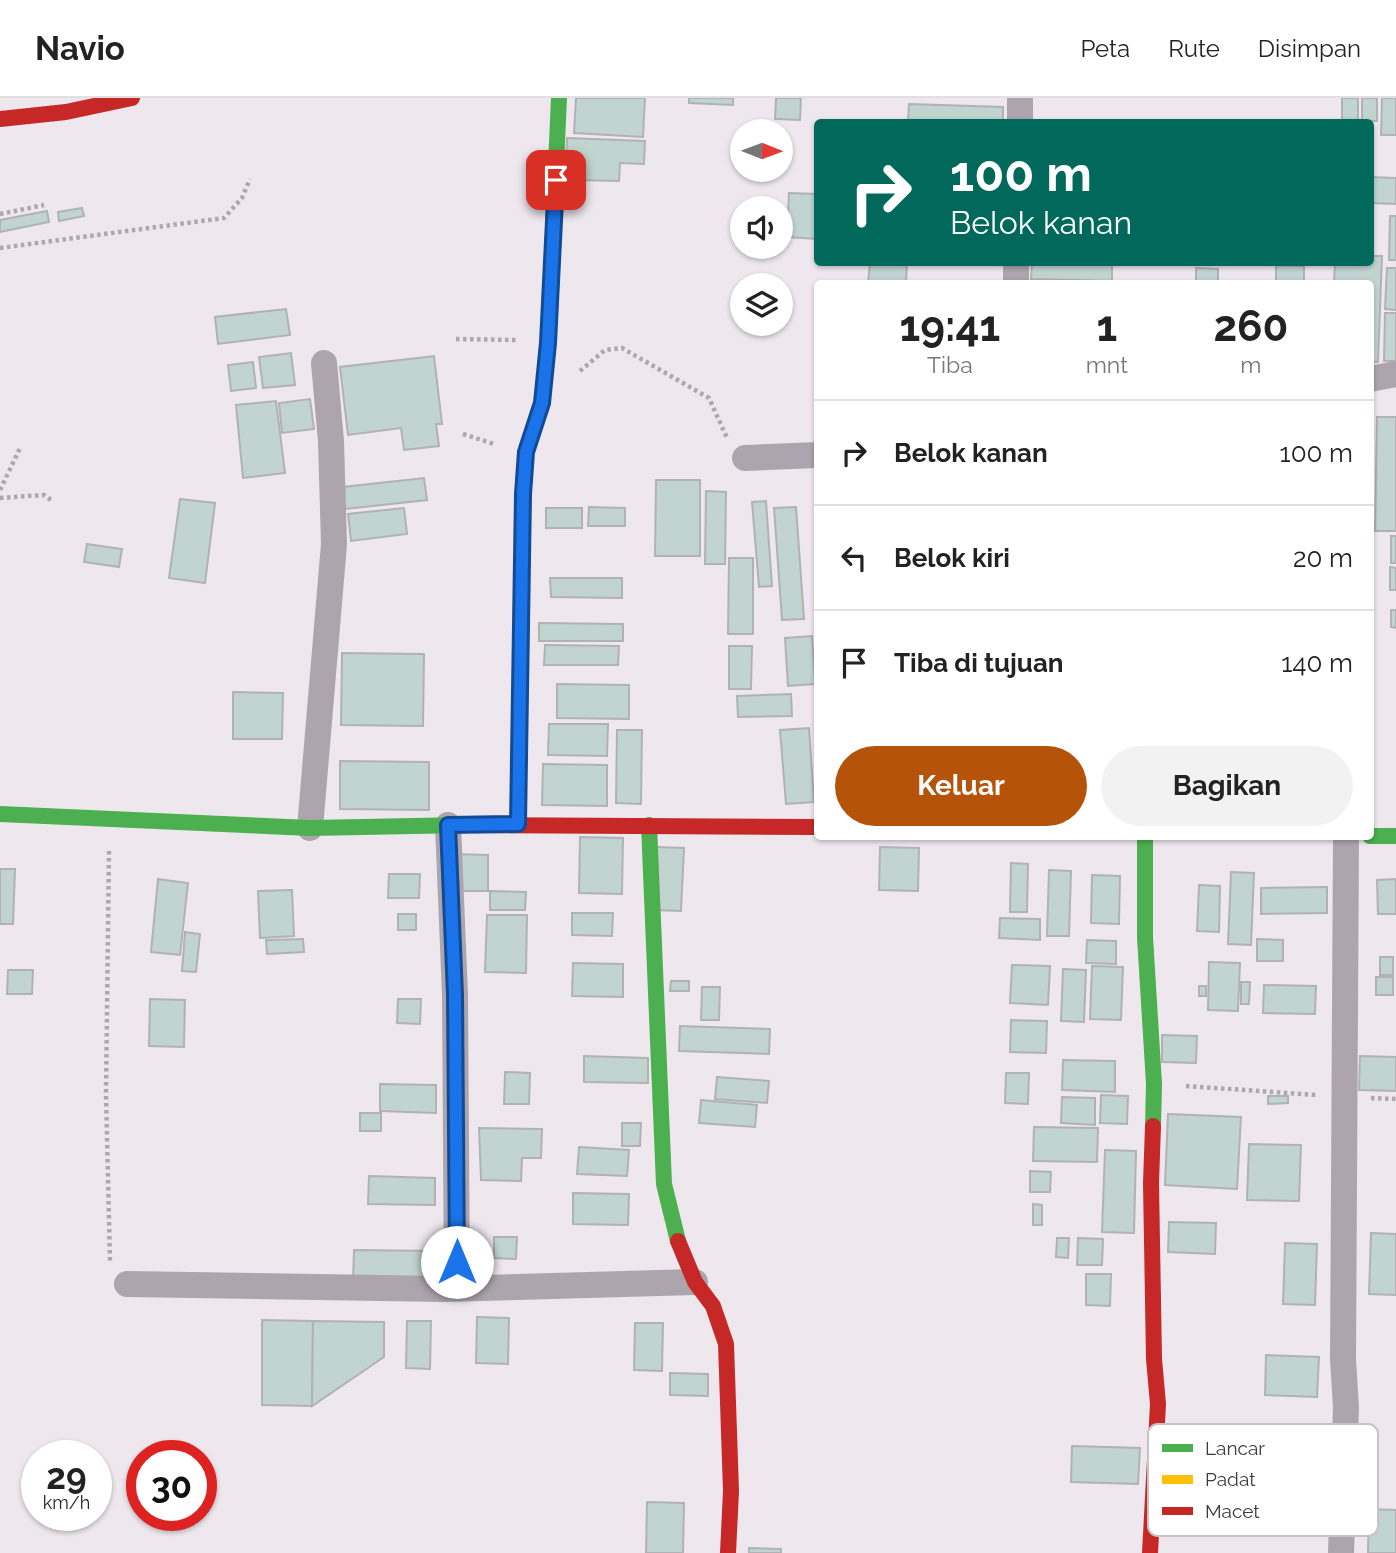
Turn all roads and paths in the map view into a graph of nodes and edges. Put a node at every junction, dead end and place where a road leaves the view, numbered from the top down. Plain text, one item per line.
1 (132, 98) edge
2 (559, 98) edge
3 (1020, 98) edge
4 (0, 119) edge
5 (1020, 119) edge
6 (250, 179) dead end
7 (44, 205) dead end
8 (0, 214) edge
9 (0, 248) edge
10 (456, 339) dead end
11 (548, 343) junction
12 (324, 363) dead end
13 (1396, 374) edge
14 (1374, 378) edge
15 (542, 403) junction
16 (21, 446) dead end
17 (814, 455) edge
18 (745, 458) joint
19 (0, 490) edge
20 (0, 498) edge
21 (51, 500) dead end
22 (0, 814) edge
23 (110, 818) junction
24 (518, 824) junction
25 (448, 825) junction
26 (649, 825) junction
27 (814, 827) edge
28 (310, 828) junction
29 (1374, 836) edge
30 (1396, 836) edge
31 (1145, 840) edge
32 (1346, 840) edge
33 (1154, 1084) junction
34 (1344, 1097) junction
35 (1396, 1099) edge
36 (695, 1282) junction
37 (127, 1284) joint
38 (457, 1288) junction
39 (1157, 1424) edge
40 (1345, 1424) edge
41 (728, 1553) edge

1 - 4 main road
2 - 11 main road
3 - 5 street
6 - 9 path
7 - 8 path
10 - 11 path
11 - 15 main road
12 - 28 street
13 - 14 street
15 - 18 path
15 - 24 main road
16 - 19 path
17 - 18 street
20 - 21 path
22 - 23 main road
23 - 28 main road
23 - 37 path
24 - 25 main road
24 - 26 main road
25 - 28 main road
25 - 38 street
26 - 27 main road
26 - 36 main road
29 - 30 main road
31 - 33 main road
32 - 34 street
33 - 34 path
33 - 39 main road
34 - 35 path
34 - 40 street
36 - 38 street
36 - 41 main road
37 - 38 street

